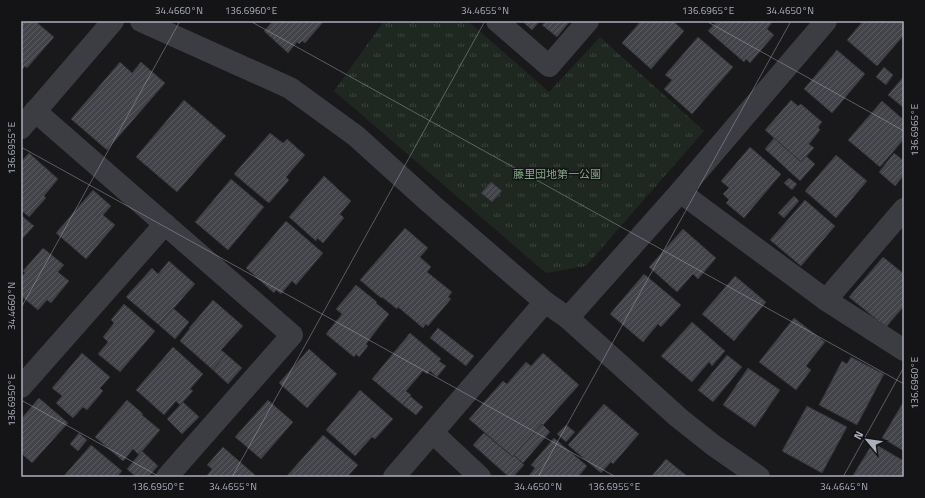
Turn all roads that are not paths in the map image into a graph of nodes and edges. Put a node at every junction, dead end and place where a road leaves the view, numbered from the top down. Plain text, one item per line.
1 (113, 21) edge
2 (141, 21) edge
3 (497, 21) edge
4 (588, 21) edge
5 (826, 21) edge
6 (35, 112) junction
7 (21, 128) edge
8 (680, 192) junction
9 (904, 209) edge
10 (165, 224) junction
11 (826, 300) junction
12 (546, 302) junction
13 (568, 318) junction
14 (904, 350) edge
15 (21, 387) edge
16 (433, 433) junction
17 (167, 477) edge
18 (394, 477) edge
19 (480, 477) edge
20 (759, 477) edge

1 - 6 street
2 - 12 street
3 - 4 street
5 - 8 street
6 - 7 street
6 - 10 street
8 - 11 street
8 - 13 street
9 - 11 street
10 - 15 street
10 - 17 street
11 - 14 street
12 - 13 street
12 - 16 street
13 - 20 street
16 - 18 street
16 - 19 street

